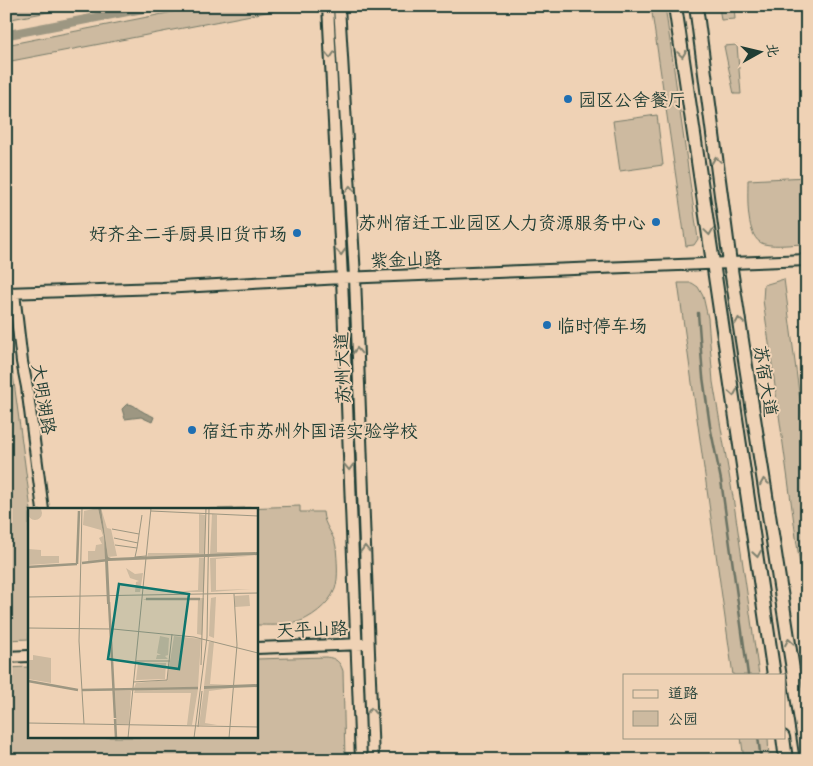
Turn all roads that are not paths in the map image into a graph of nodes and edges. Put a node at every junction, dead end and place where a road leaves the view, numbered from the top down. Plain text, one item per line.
1 (328, 6) edge
2 (339, 6) edge
3 (675, 6) edge
4 (696, 6) edge
5 (807, 260) edge
6 (713, 263) junction
7 (730, 263) junction
8 (342, 278) junction
9 (355, 278) junction
10 (13, 293) edge
11 (43, 508) edge
12 (47, 508) edge
13 (368, 641) junction
14 (356, 642) junction
15 (258, 643) edge
16 (258, 648) edge
17 (28, 651) edge
18 (6, 652) edge
19 (28, 656) edge
20 (6, 657) edge
21 (774, 674) edge
22 (783, 738) edge
23 (361, 760) edge
24 (373, 760) edge
25 (786, 760) edge
26 (806, 760) edge

1 -> 8 street, 苏州大道
9 -> 2 street, 苏州大道
3 -> 6 main road, 苏宿大道
7 -> 4 main road, 苏宿大道
5 - 7 street, 紫金山路
6 - 7 street, 紫金山路
6 - 9 street, 紫金山路
6 -> 21 main road, 苏宿大道
26 -> 7 main road, 苏宿大道
8 - 9 street, 紫金山路
8 - 10 street, 紫金山路
8 -> 14 street, 苏州大道
13 -> 9 street, 苏州大道
10 - 11 street, 大明湖路
10 - 12 street, 大明湖路
13 - 14 street, 天平山路
24 -> 13 street, 苏州大道
14 - 15 street, 天平山路
14 - 16 street, 天平山路
14 - 23 street, 苏州大道
17 - 18 street
19 - 20 street
22 - 25 main road

